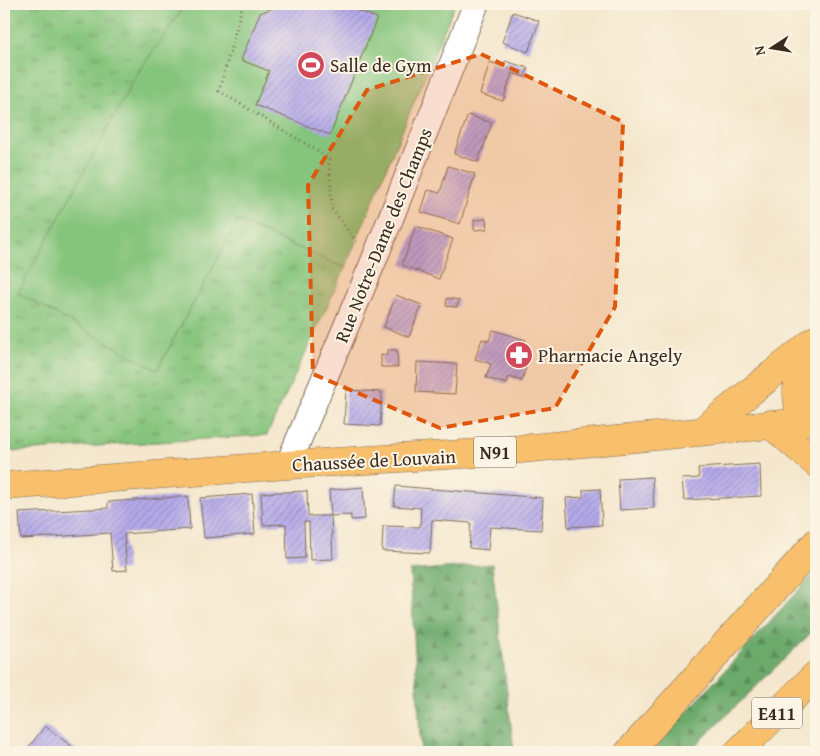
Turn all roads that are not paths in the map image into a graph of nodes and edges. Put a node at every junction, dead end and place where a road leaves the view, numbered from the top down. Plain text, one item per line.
1 (476, 4) edge
2 (815, 338) edge
3 (812, 422) edge
4 (770, 424) junction
5 (702, 431) junction
6 (816, 463) edge
7 (288, 465) junction
8 (4, 486) edge
9 (816, 543) edge
10 (816, 675) edge
11 (629, 752) edge
12 (738, 752) edge

1 - 7 street, Rue Notre-Dame des Champs
2 - 3 main road
2 - 5 main road
3 - 4 main road, Chaussée de Louvain / N91
4 - 5 main road, Chaussée de Louvain / N91
4 - 6 main road
5 - 7 main road, Chaussée de Louvain / N91
7 - 8 main road, Chaussée de Louvain / N91
9 - 11 main road
10 - 12 main road, E411

